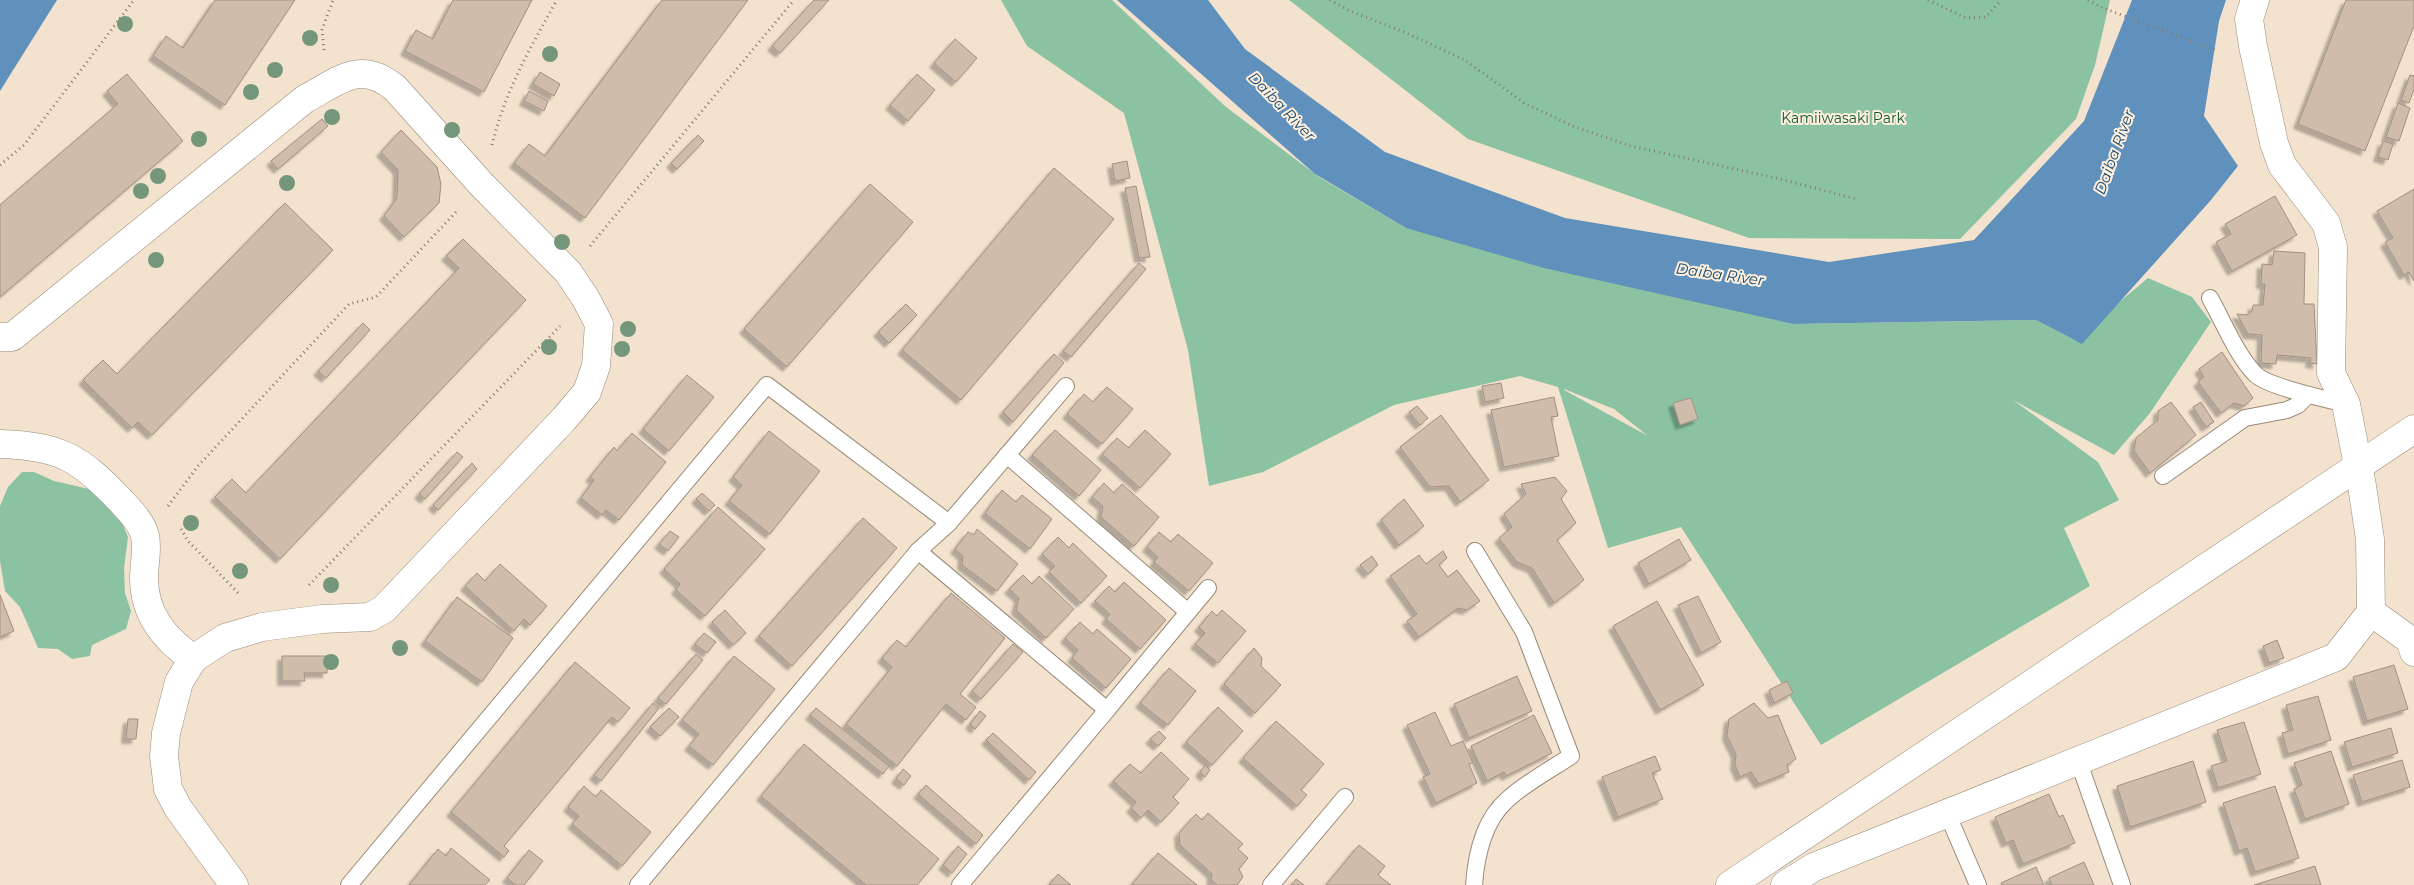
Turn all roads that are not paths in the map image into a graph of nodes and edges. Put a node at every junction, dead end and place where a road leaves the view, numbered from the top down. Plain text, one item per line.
1 (2255, 0) edge
2 (2210, 298) dead end
3 (0, 337) edge
4 (1066, 386) dead end
5 (2308, 394) junction
6 (2346, 404) junction
7 (2414, 428) edge
8 (0, 444) edge
9 (1007, 455) junction
10 (2358, 468) junction
11 (2163, 476) dead end
12 (949, 523) junction
13 (918, 551) junction
14 (1475, 551) dead end
15 (1208, 588) dead end
16 (1188, 612) junction
17 (2371, 612) junction
18 (2414, 652) edge
19 (193, 659) junction
20 (1107, 710) junction
21 (2078, 760) junction
22 (1345, 797) dead end
23 (1947, 813) junction
24 (234, 885) edge
25 (350, 885) edge
26 (638, 885) edge
27 (960, 885) edge
28 (1271, 885) edge
29 (1474, 885) edge
30 (1730, 885) edge
31 (1785, 885) edge
32 (1978, 885) edge
33 (2122, 885) edge

1 - 6 street
2 - 5 lane
3 - 19 street
4 - 9 lane
5 - 6 lane
5 - 11 lane
6 - 10 street
7 - 10 street
8 - 19 street
9 - 12 lane
9 - 16 lane
10 - 17 street
10 - 30 street
12 - 13 lane
12 - 25 lane
13 - 20 lane
13 - 26 lane
14 - 29 lane
15 - 16 lane
16 - 20 lane
17 - 18 street
17 - 21 street
19 - 24 street
20 - 27 lane
21 - 23 street
21 - 33 lane
22 - 28 lane
23 - 31 street
23 - 32 lane

